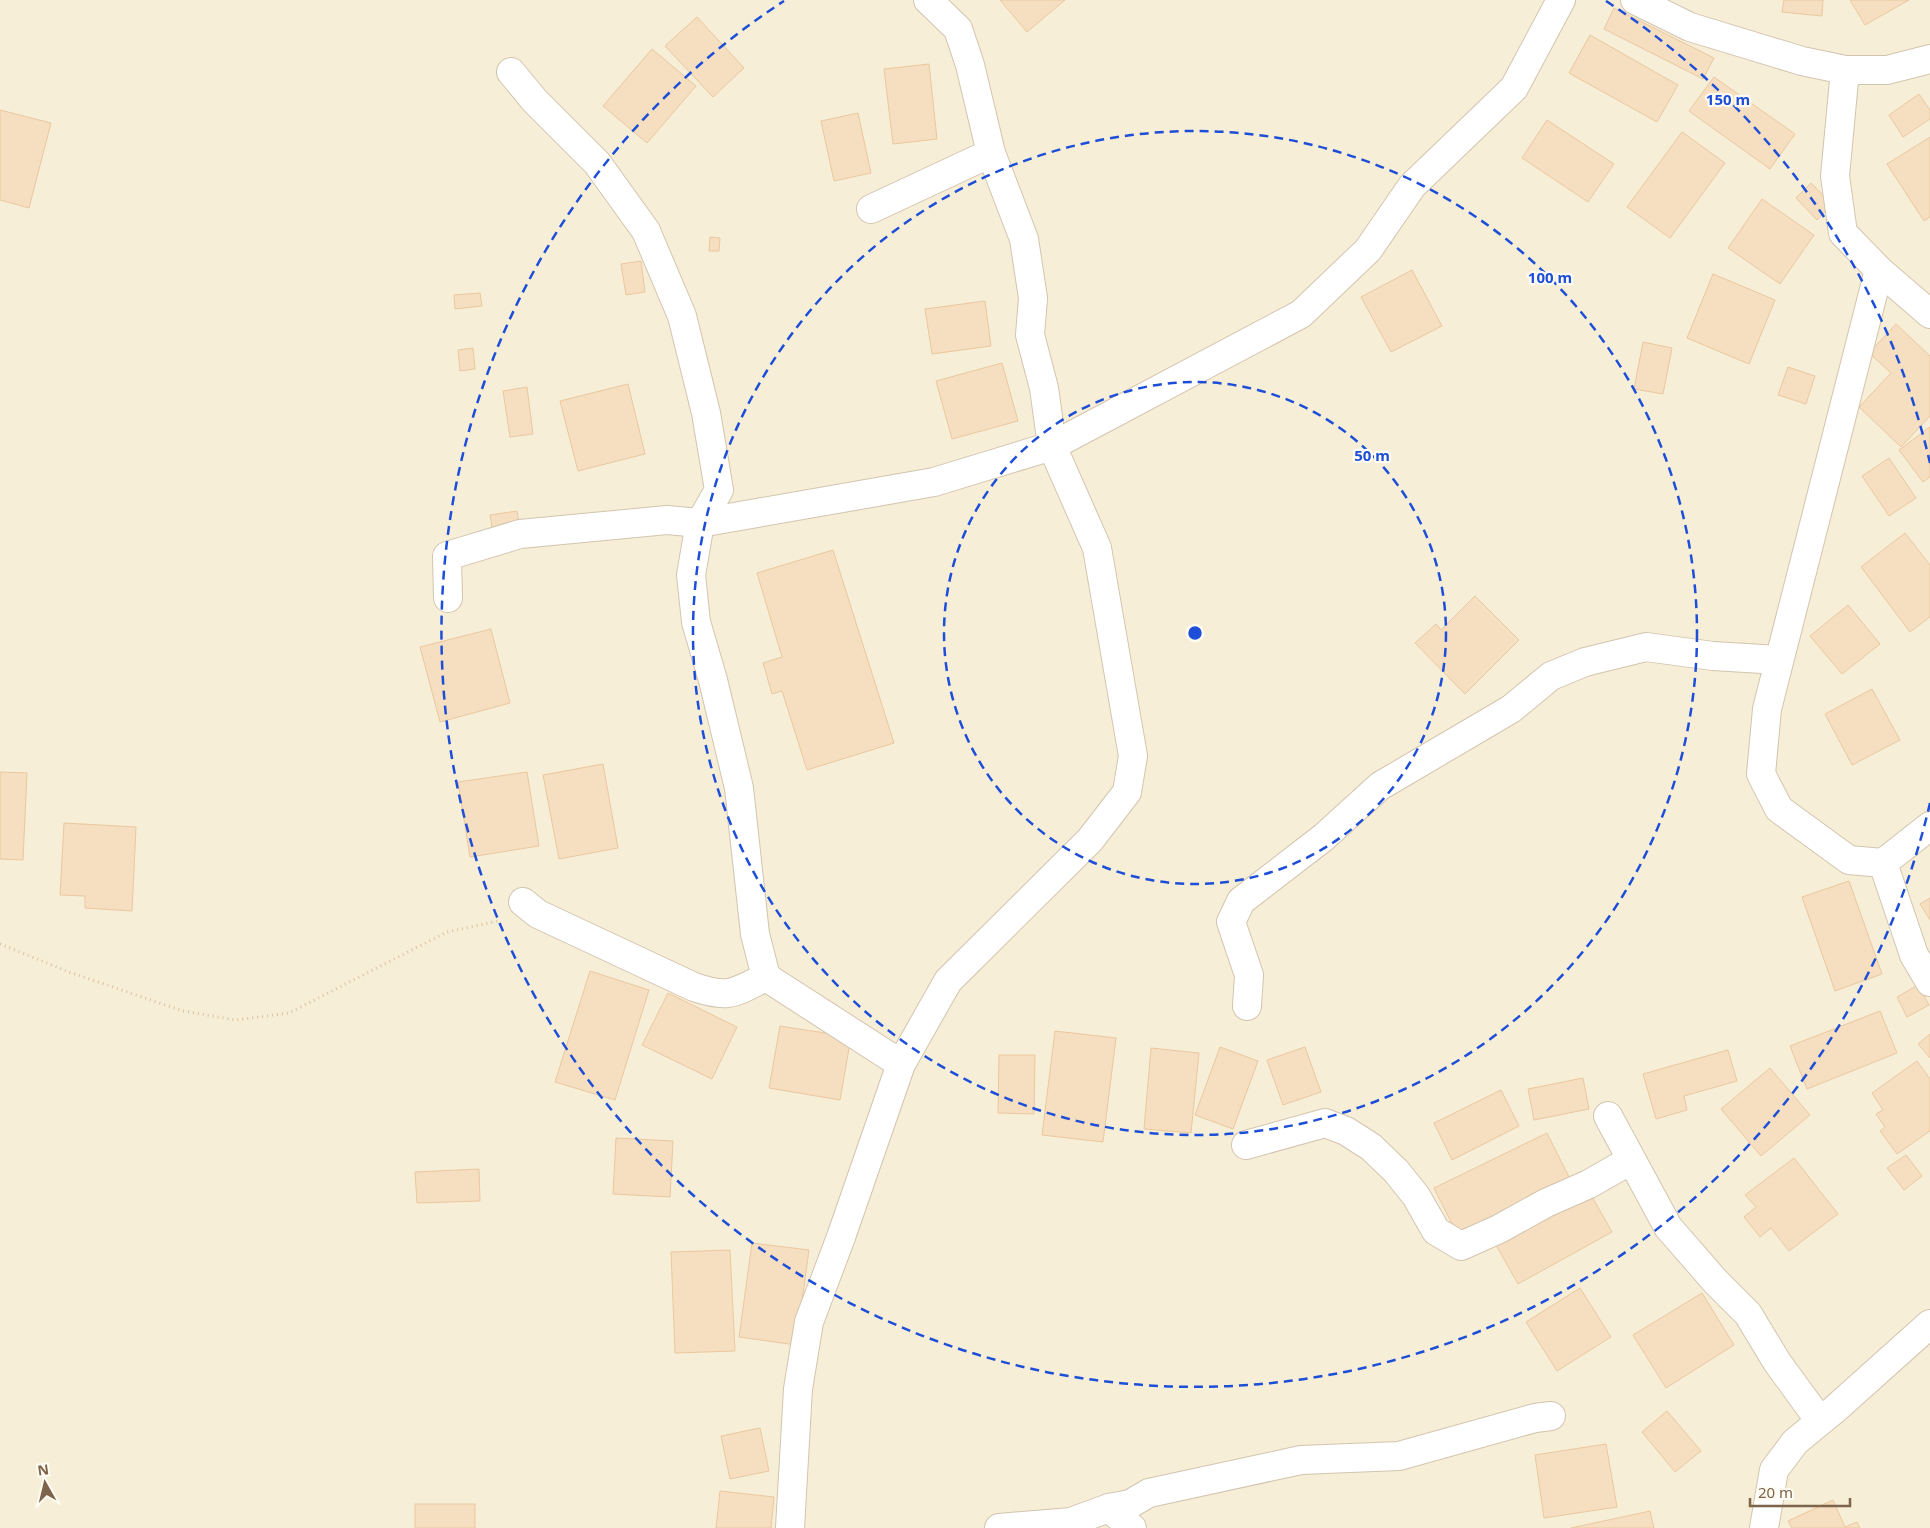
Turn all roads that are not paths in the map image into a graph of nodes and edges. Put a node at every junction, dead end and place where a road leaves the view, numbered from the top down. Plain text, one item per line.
1 (928, 0) edge
2 (1561, 0) edge
3 (1635, 0) edge
4 (1930, 59) edge
5 (1845, 70) junction
6 (512, 72) dead end
7 (991, 153) junction
8 (871, 209) dead end
9 (1879, 270) junction
10 (1930, 314) edge
11 (1052, 446) junction
12 (700, 523) junction
13 (448, 598) dead end
14 (1779, 660) junction
15 (1930, 826) edge
16 (1884, 863) junction
17 (531, 908) road end
18 (766, 977) junction
19 (1930, 982) edge
20 (1248, 1006) dead end
21 (900, 1064) junction
22 (1608, 1116) dead end
23 (1246, 1145) dead end
24 (1631, 1160) junction
25 (1930, 1324) edge
26 (1551, 1416) dead end
27 (1820, 1421) junction
28 (1109, 1508) junction
29 (790, 1528) edge
30 (999, 1528) edge
31 (1132, 1528) edge
32 (1764, 1528) edge

1 - 7 street
2 - 11 street
3 - 5 street
4 - 5 street
5 - 9 street
6 - 12 street
7 - 8 street
7 - 11 street
9 - 10 street
9 - 14 street
11 - 12 street
11 - 21 street
12 - 13 street
12 - 18 street
14 - 16 street
14 - 20 street
15 - 16 street
16 - 19 street
17 - 18 street
18 - 21 street
21 - 29 street
22 - 24 street
23 - 24 street
24 - 27 street
25 - 27 street
26 - 28 street
27 - 32 street
28 - 30 street
28 - 31 street

